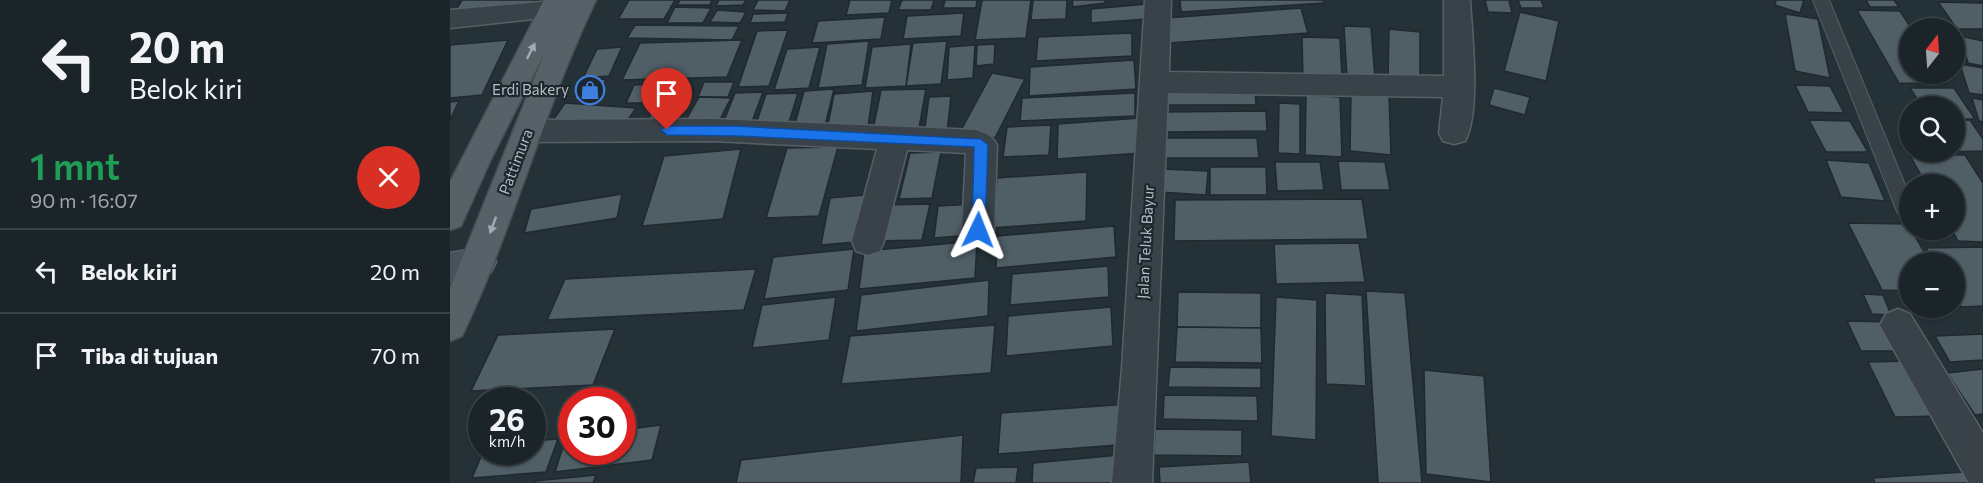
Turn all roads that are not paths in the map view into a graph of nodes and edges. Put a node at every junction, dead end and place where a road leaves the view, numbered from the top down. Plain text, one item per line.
1 (583, 0) edge
2 (1158, 0) edge
3 (1457, 0) edge
4 (1821, 0) edge
5 (555, 5) edge
6 (450, 19) edge
7 (1154, 82) junction
8 (1459, 87) junction
9 (528, 131) junction
10 (1454, 133) dead end
11 (895, 137) junction
12 (1899, 194) edge
13 (450, 217) edge
14 (978, 230) dead end
15 (868, 241) dead end
16 (464, 264) edge
17 (450, 325) edge
18 (1898, 325) dead end
19 (1983, 469) edge
20 (1132, 483) edge

1 - 9 main road, Pattimura
2 - 7 street, Jalan Teluk Bayur
3 - 8 street
4 - 12 lane
5 - 6 street
13 -> 5 main road
7 - 8 street
7 - 20 street, Jalan Teluk Bayur
8 - 10 street
9 - 11 street
9 -> 16 main road, Pattimura
11 - 14 street
11 - 15 street
16 - 17 main road, Pattimura
18 - 19 street

